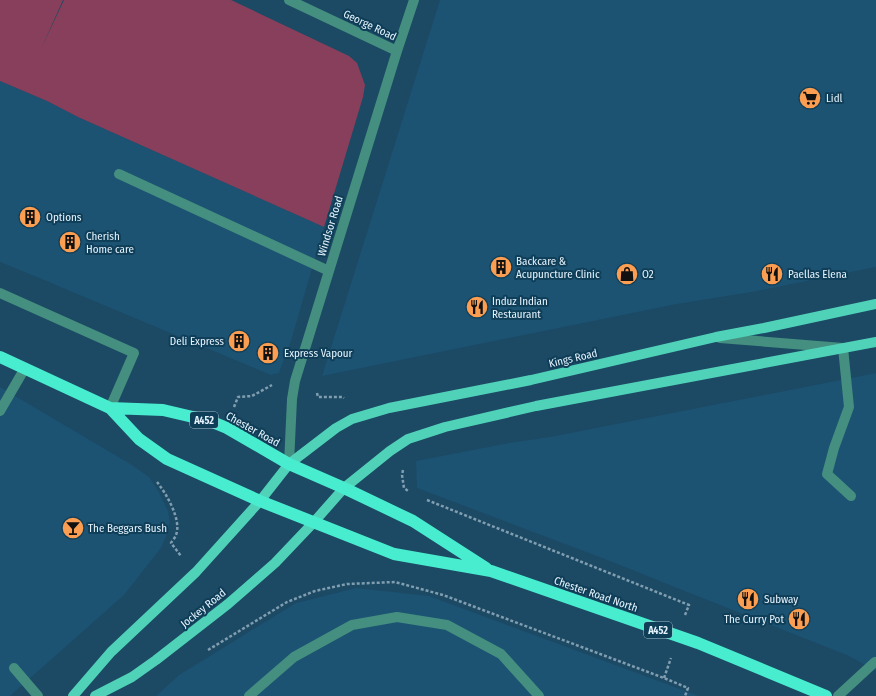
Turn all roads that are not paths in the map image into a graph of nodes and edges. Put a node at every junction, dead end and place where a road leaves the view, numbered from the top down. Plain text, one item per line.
1 (289, 0) edge
2 (414, 0) edge
3 (397, 51) junction
4 (119, 174) dead end
5 (329, 271) junction
6 (0, 293) edge
7 (876, 304) edge
8 (716, 337) junction
9 (876, 342) edge
10 (843, 348) junction
11 (0, 357) edge
12 (24, 368) junction
13 (110, 408) junction
14 (0, 411) edge
15 (289, 464) junction
16 (344, 488) junction
17 (851, 496) dead end
18 (260, 501) junction
19 (314, 522) junction
20 (491, 571) junction
21 (876, 662) edge
22 (14, 668) dead end
23 (38, 696) edge
24 (73, 696) edge
25 (95, 696) edge
26 (249, 696) edge
27 (539, 696) edge
28 (826, 696) edge
29 (838, 696) edge

1 - 3 street, George Road
2 - 3 street, Windsor Road
3 - 5 street, Windsor Road
4 - 5 street
5 - 15 street, Windsor Road
6 - 13 street
7 - 8 main road, Kings Road
8 - 10 street
8 - 15 main road, Kings Road
9 - 10 main road
10 - 16 main road
10 - 17 street
11 - 12 highway, Chester Road / A452
12 - 13 highway, Chester Road / A452
12 - 14 street
13 - 15 highway, Chester Road / A452
13 - 18 highway, Chester Road / A452
15 - 16 highway, A452
15 - 18 main road, Kings Road
16 - 19 main road, Jockey Road
16 - 20 highway, Chester Road North / A452
18 - 19 highway, A452
18 - 24 main road
19 - 20 highway, Chester Road North / A452
19 - 25 main road, Jockey Road
20 - 28 highway, Chester Road North / A452
21 - 29 street
22 - 23 street
26 - 27 street

